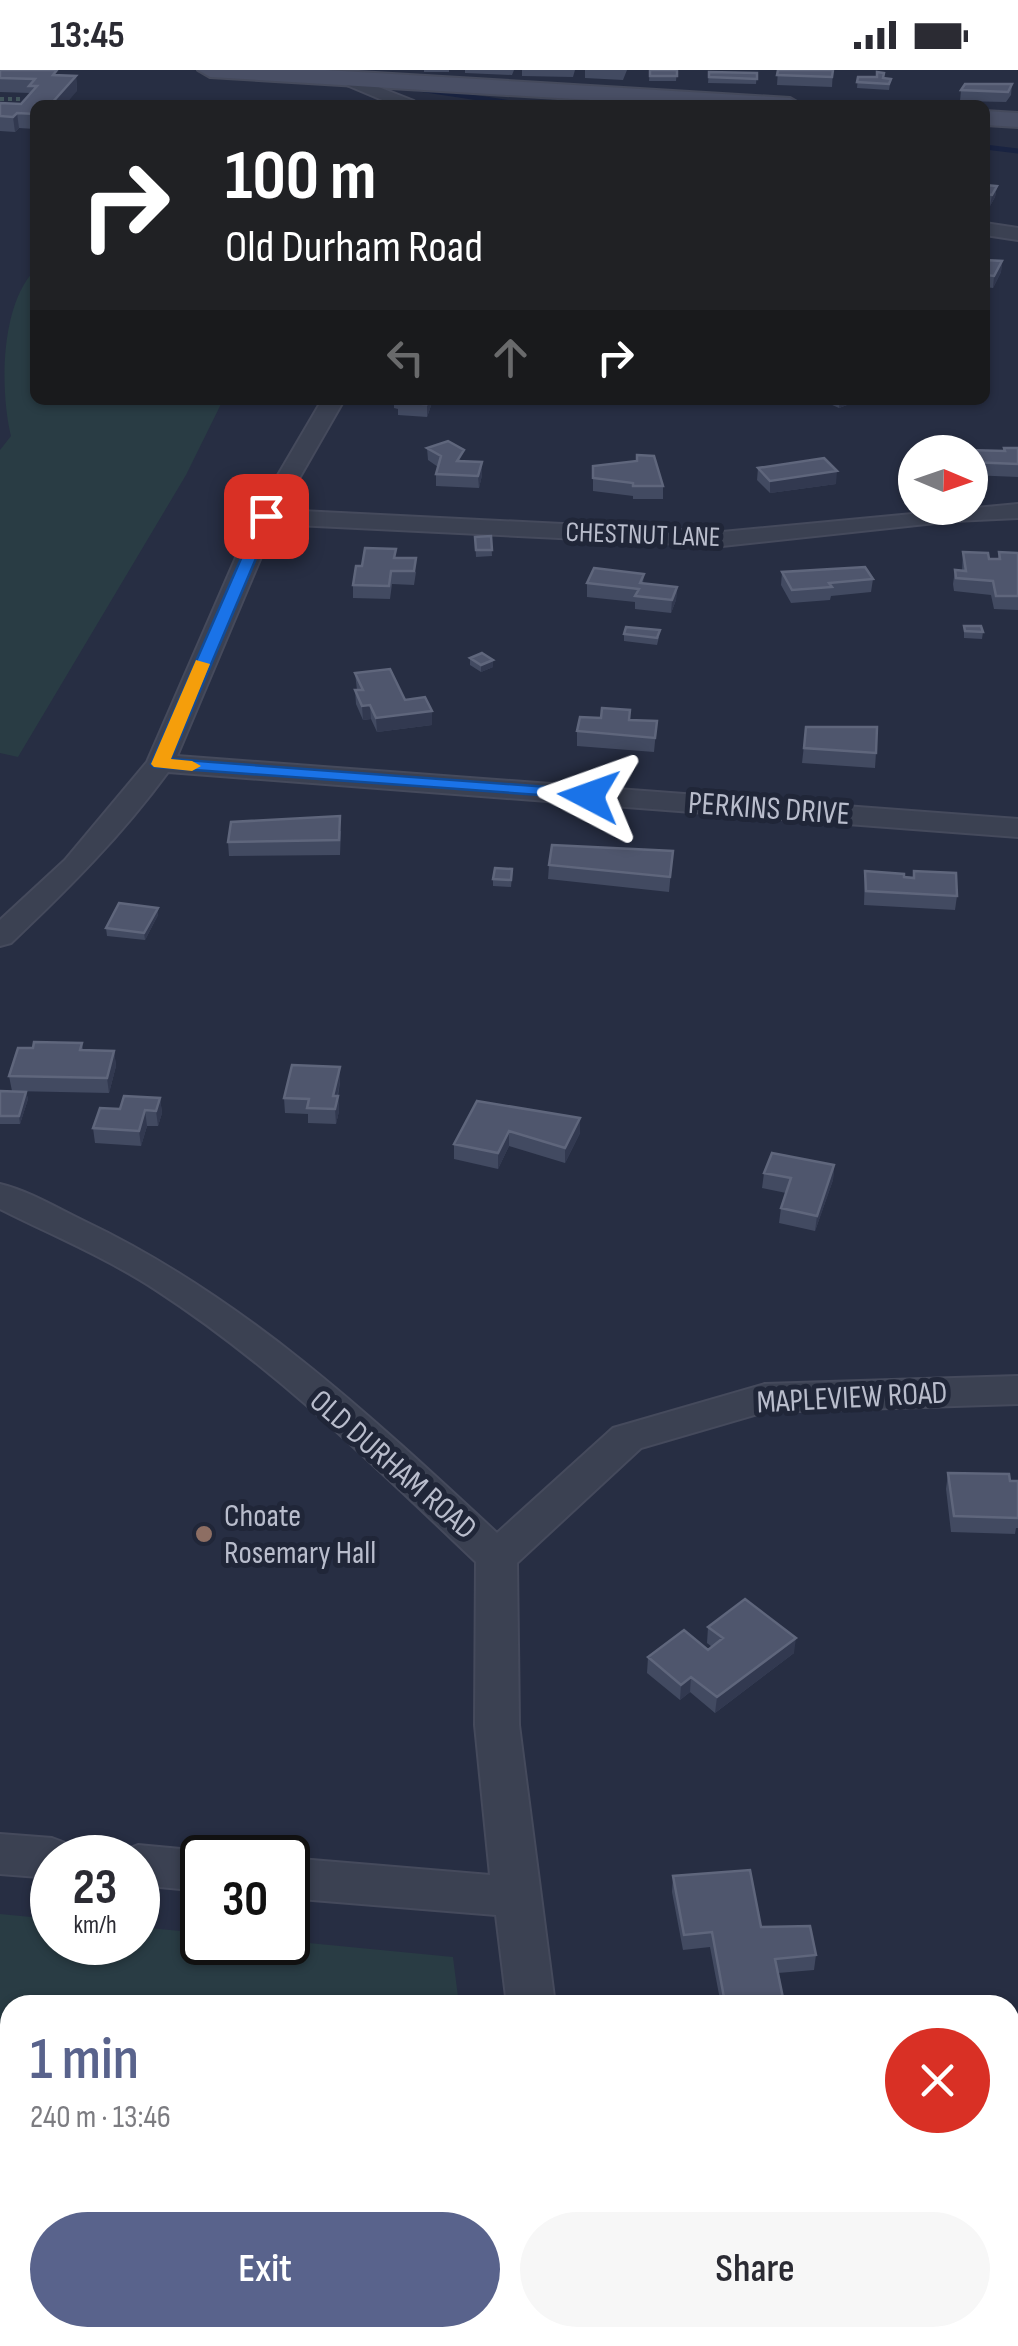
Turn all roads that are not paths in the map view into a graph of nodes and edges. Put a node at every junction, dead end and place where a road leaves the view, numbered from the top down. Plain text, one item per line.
1 (210, 70) edge
2 (348, 80) junction
3 (396, 100) edge
4 (702, 100) edge
5 (990, 118) edge
6 (1018, 120) edge
7 (990, 230) edge
8 (1018, 234) edge
9 (330, 405) edge
10 (1018, 512) edge
11 (266, 516) junction
12 (160, 764) junction
13 (1018, 828) edge
14 (0, 936) edge
15 (0, 1194) edge
16 (1018, 1390) edge
17 (497, 1557) junction
18 (0, 1854) edge
19 (30, 1856) edge
20 (310, 1880) edge
21 (517, 1897) junction
22 (530, 1995) edge

1 - 2 main road
2 - 3 street
2 - 4 main road
5 - 6 main road
7 - 8 street
9 - 11 street
10 - 11 street, CHESTNUT LANE
11 - 12 street
12 - 13 street, PERKINS DRIVE
12 - 14 street
15 - 17 street, OLD DURHAM ROAD
16 - 17 street, MAPLEVIEW ROAD
17 - 21 street, OLD DURHAM ROAD
18 - 19 street
20 - 21 street
21 - 22 street, OLD DURHAM ROAD

